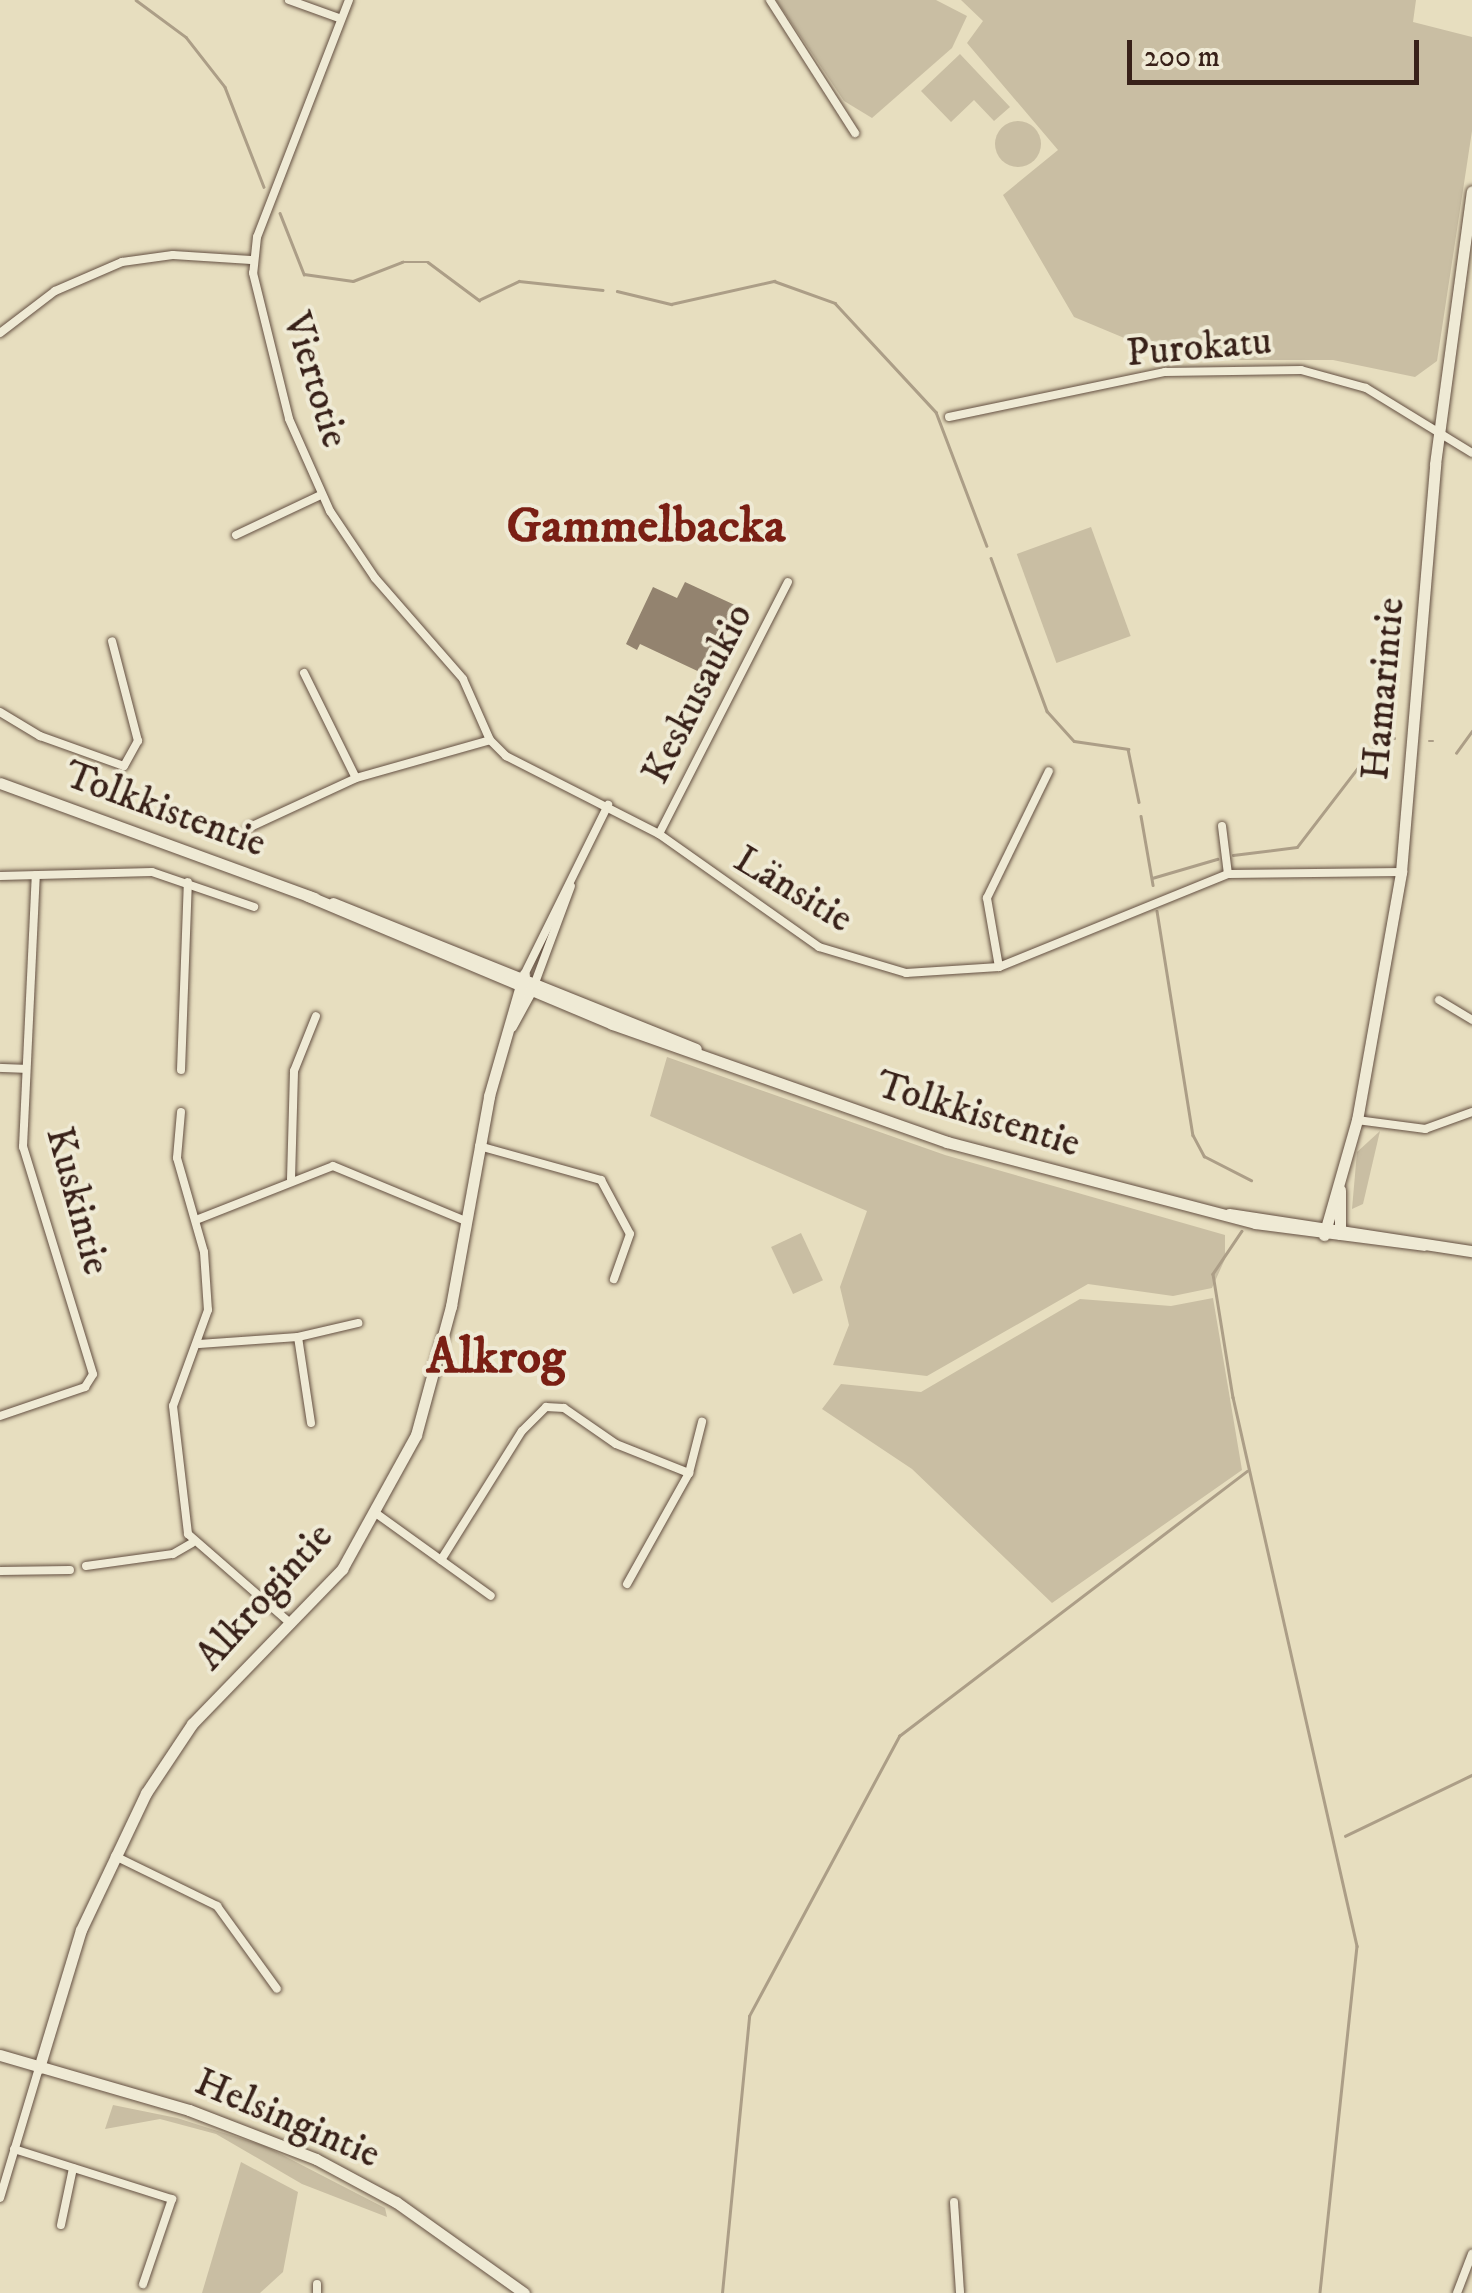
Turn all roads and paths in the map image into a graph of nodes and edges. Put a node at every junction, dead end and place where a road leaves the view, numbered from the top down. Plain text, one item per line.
1 (289, 0) edge
2 (349, 0) edge
3 (770, 0) edge
4 (339, 18) junction
5 (855, 132) dead end
6 (1472, 191) edge
7 (251, 260) junction
8 (0, 332) edge
9 (949, 417) dead end
10 (1440, 436) junction
11 (1472, 454) edge
12 (322, 494) junction
13 (236, 534) dead end
14 (788, 582) dead end
15 (112, 641) dead end
16 (304, 673) dead end
17 (0, 712) edge
18 (490, 740) junction
19 (1049, 771) dead end
20 (356, 778) junction
21 (0, 783) edge
22 (608, 806) junction
23 (1222, 826) dead end
24 (248, 828) dead end
25 (659, 834) junction
26 (1401, 872) junction
27 (1228, 874) junction
28 (36, 875) junction
29 (0, 876) edge
30 (188, 882) junction
31 (254, 907) dead end
32 (999, 967) junction
33 (527, 983) junction
34 (1439, 1000) dead end
35 (316, 1016) dead end
36 (1472, 1020) edge
37 (0, 1068) edge
38 (25, 1068) junction
39 (182, 1070) dead end
40 (181, 1112) dead end
41 (1472, 1112) edge
42 (1357, 1120) junction
43 (479, 1146) junction
44 (291, 1180) junction
45 (1340, 1190) junction
46 (196, 1220) junction
47 (466, 1221) junction
48 (1325, 1230) junction
49 (1340, 1233) junction
50 (1472, 1251) edge
51 (614, 1279) dead end
52 (358, 1323) dead end
53 (298, 1337) junction
54 (199, 1344) junction
55 (0, 1416) edge
56 (702, 1422) dead end
57 (311, 1423) dead end
58 (689, 1473) junction
59 (377, 1514) junction
60 (192, 1543) junction
61 (441, 1560) junction
62 (86, 1566) dead end
63 (70, 1570) dead end
64 (0, 1571) edge
65 (628, 1584) dead end
66 (491, 1596) dead end
67 (291, 1624) junction
68 (112, 1854) junction
69 (276, 1989) dead end
70 (0, 2056) edge
71 (40, 2068) junction
72 (14, 2150) junction
73 (73, 2168) junction
74 (0, 2198) edge
75 (954, 2202) dead end
76 (61, 2225) dead end
77 (1472, 2254) edge
78 (144, 2284) dead end
79 (524, 2293) edge
80 (960, 2293) edge
81 (1457, 2293) edge

1 - 4 street
2 - 4 street
3 - 5 street
4 - 7 street
6 - 10 street, Hamarintie
7 - 8 street
7 - 12 street, Viertotie
9 - 10 street, Purokatu
10 - 11 street, Purokatu
10 - 26 street, Hamarintie
12 - 13 street
12 - 18 street, Viertotie
14 - 25 street, Keskusaukio
15 - 17 street
16 - 20 street
18 - 20 street
18 - 22 street, Länsitie
19 - 32 street
20 - 24 street
21 - 33 street, Tolkkistentie
22 - 25 street, Länsitie
22 - 33 street
23 - 27 street
25 - 32 street, Länsitie
26 - 27 street, Länsitie
26 - 42 street, Hamarintie
27 - 32 street, Länsitie
28 - 29 street
28 - 30 street
28 - 38 street, Kuskintie
30 - 31 street
30 - 39 street
33 - 43 street, Alkrogintie
33 - 48 street, Tolkkistentie
34 - 36 street
35 - 44 street
37 - 38 street
38 - 55 street, Kuskintie
40 - 46 street
41 - 42 street
42 - 45 street, Hamarintie
43 - 47 street, Alkrogintie
43 - 51 street
44 - 46 street
44 - 47 street
45 - 48 street, Hamarintie
45 - 49 street, Hamarintie
46 - 54 street
47 - 59 street, Alkrogintie
48 - 49 street, Tolkkistentie
49 - 50 street, Tolkkistentie
52 - 53 street
53 - 54 street
53 - 57 street
54 - 60 street
56 - 58 street
58 - 61 street
58 - 65 street
59 - 61 street
59 - 67 street, Alkrogintie
60 - 62 street
60 - 67 street
61 - 66 street
63 - 64 street
67 - 68 street, Alkrogintie
68 - 69 street
68 - 71 street, Alkrogintie
70 - 71 street, Helsingintie
71 - 72 street
71 - 79 street, Helsingintie
72 - 73 street
72 - 74 street
73 - 76 street
73 - 78 street
75 - 80 street
77 - 81 street

